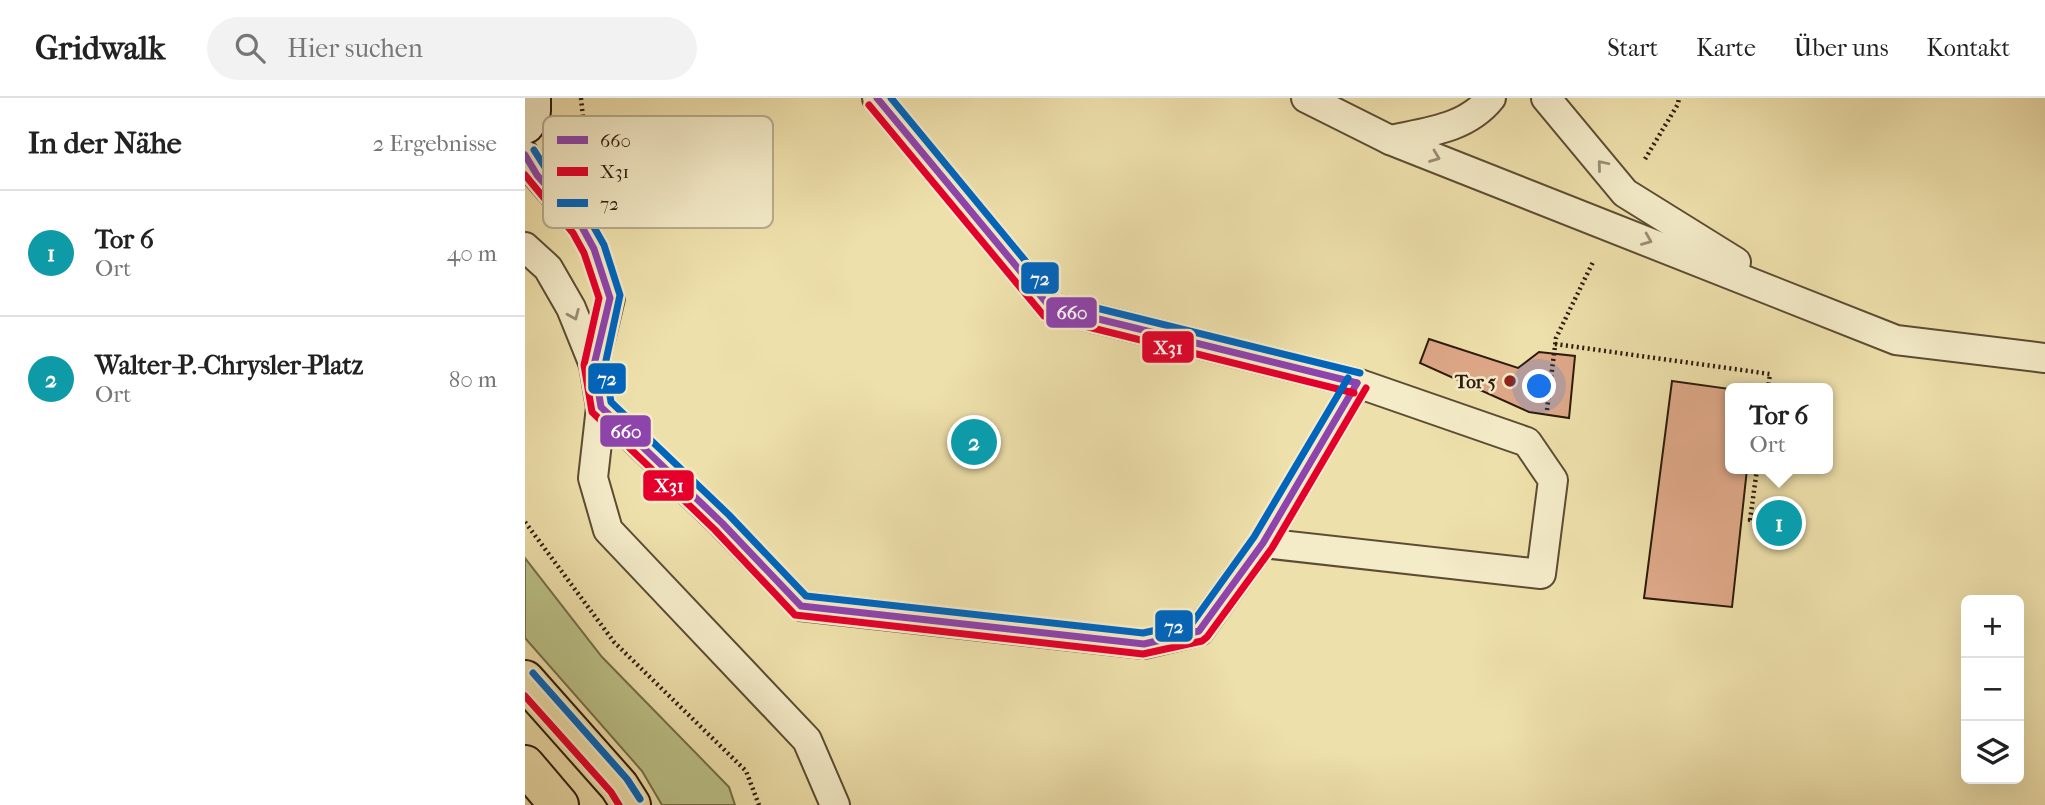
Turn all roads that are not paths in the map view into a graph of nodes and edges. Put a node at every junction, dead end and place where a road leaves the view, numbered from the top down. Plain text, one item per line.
1 (531, 98) edge
2 (877, 98) edge
3 (1306, 98) edge
4 (1491, 98) edge
5 (1546, 98) edge
6 (525, 124) edge
7 (1390, 140) junction
8 (525, 155) edge
9 (543, 182) edge
10 (583, 228) edge
11 (525, 247) edge
12 (1798, 301) junction
13 (2045, 358) edge
14 (594, 365) junction
15 (1357, 383) junction
16 (601, 407) junction
17 (1263, 543) junction
18 (525, 681) edge
19 (525, 765) edge
20 (559, 805) edge
21 (631, 805) edge
22 (835, 805) edge

1 - 6 main road
2 - 15 lane
3 - 7 lane
4 - 7 lane
12 -> 5 lane
7 -> 12 lane
8 - 9 lane
10 - 14 lane
11 -> 14 lane
12 - 13 lane
14 - 16 lane
15 - 17 lane
15 - 17 lane
16 - 17 lane
16 - 22 lane
18 - 21 highway
19 - 20 highway

